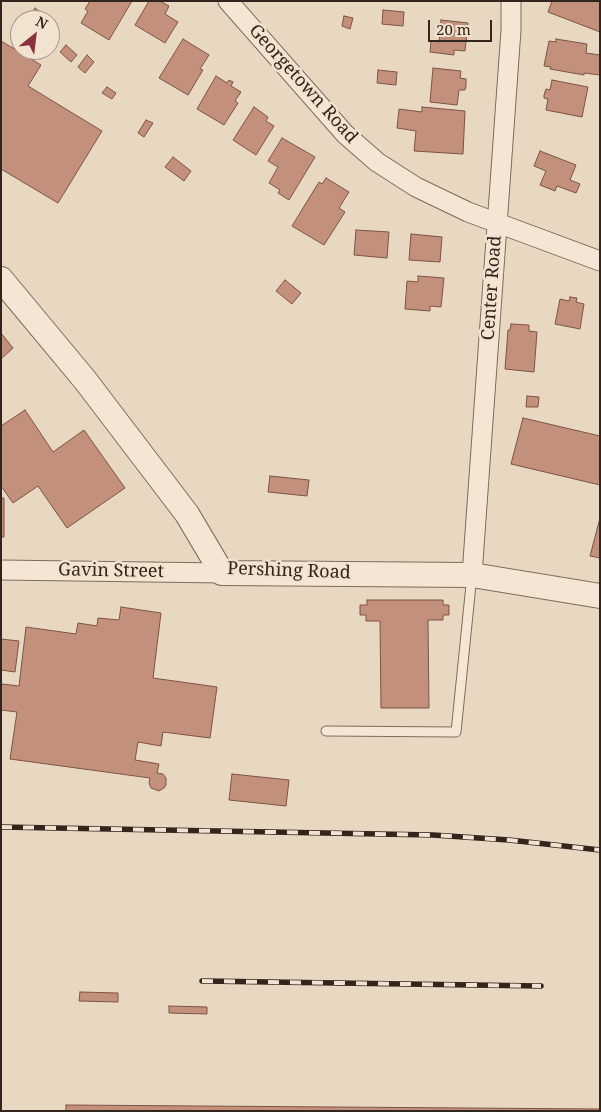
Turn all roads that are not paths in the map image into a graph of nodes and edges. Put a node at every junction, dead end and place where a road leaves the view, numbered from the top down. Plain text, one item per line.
1 (228, 1) edge
2 (512, 1) edge
3 (497, 223) junction
4 (600, 261) edge
5 (1, 279) edge
6 (1, 570) edge
7 (222, 572) junction
8 (472, 575) junction
9 (600, 596) edge
10 (326, 731) dead end

1 - 3 street, Georgetown Road
2 - 3 street, Center Road
3 - 4 street, Georgetown Road
3 - 8 street, Center Road
5 - 7 street, Pershing Road
6 - 7 street, Gavin Street
7 - 8 street, Pershing Road
8 - 9 street, Pershing Road
8 - 10 lane

